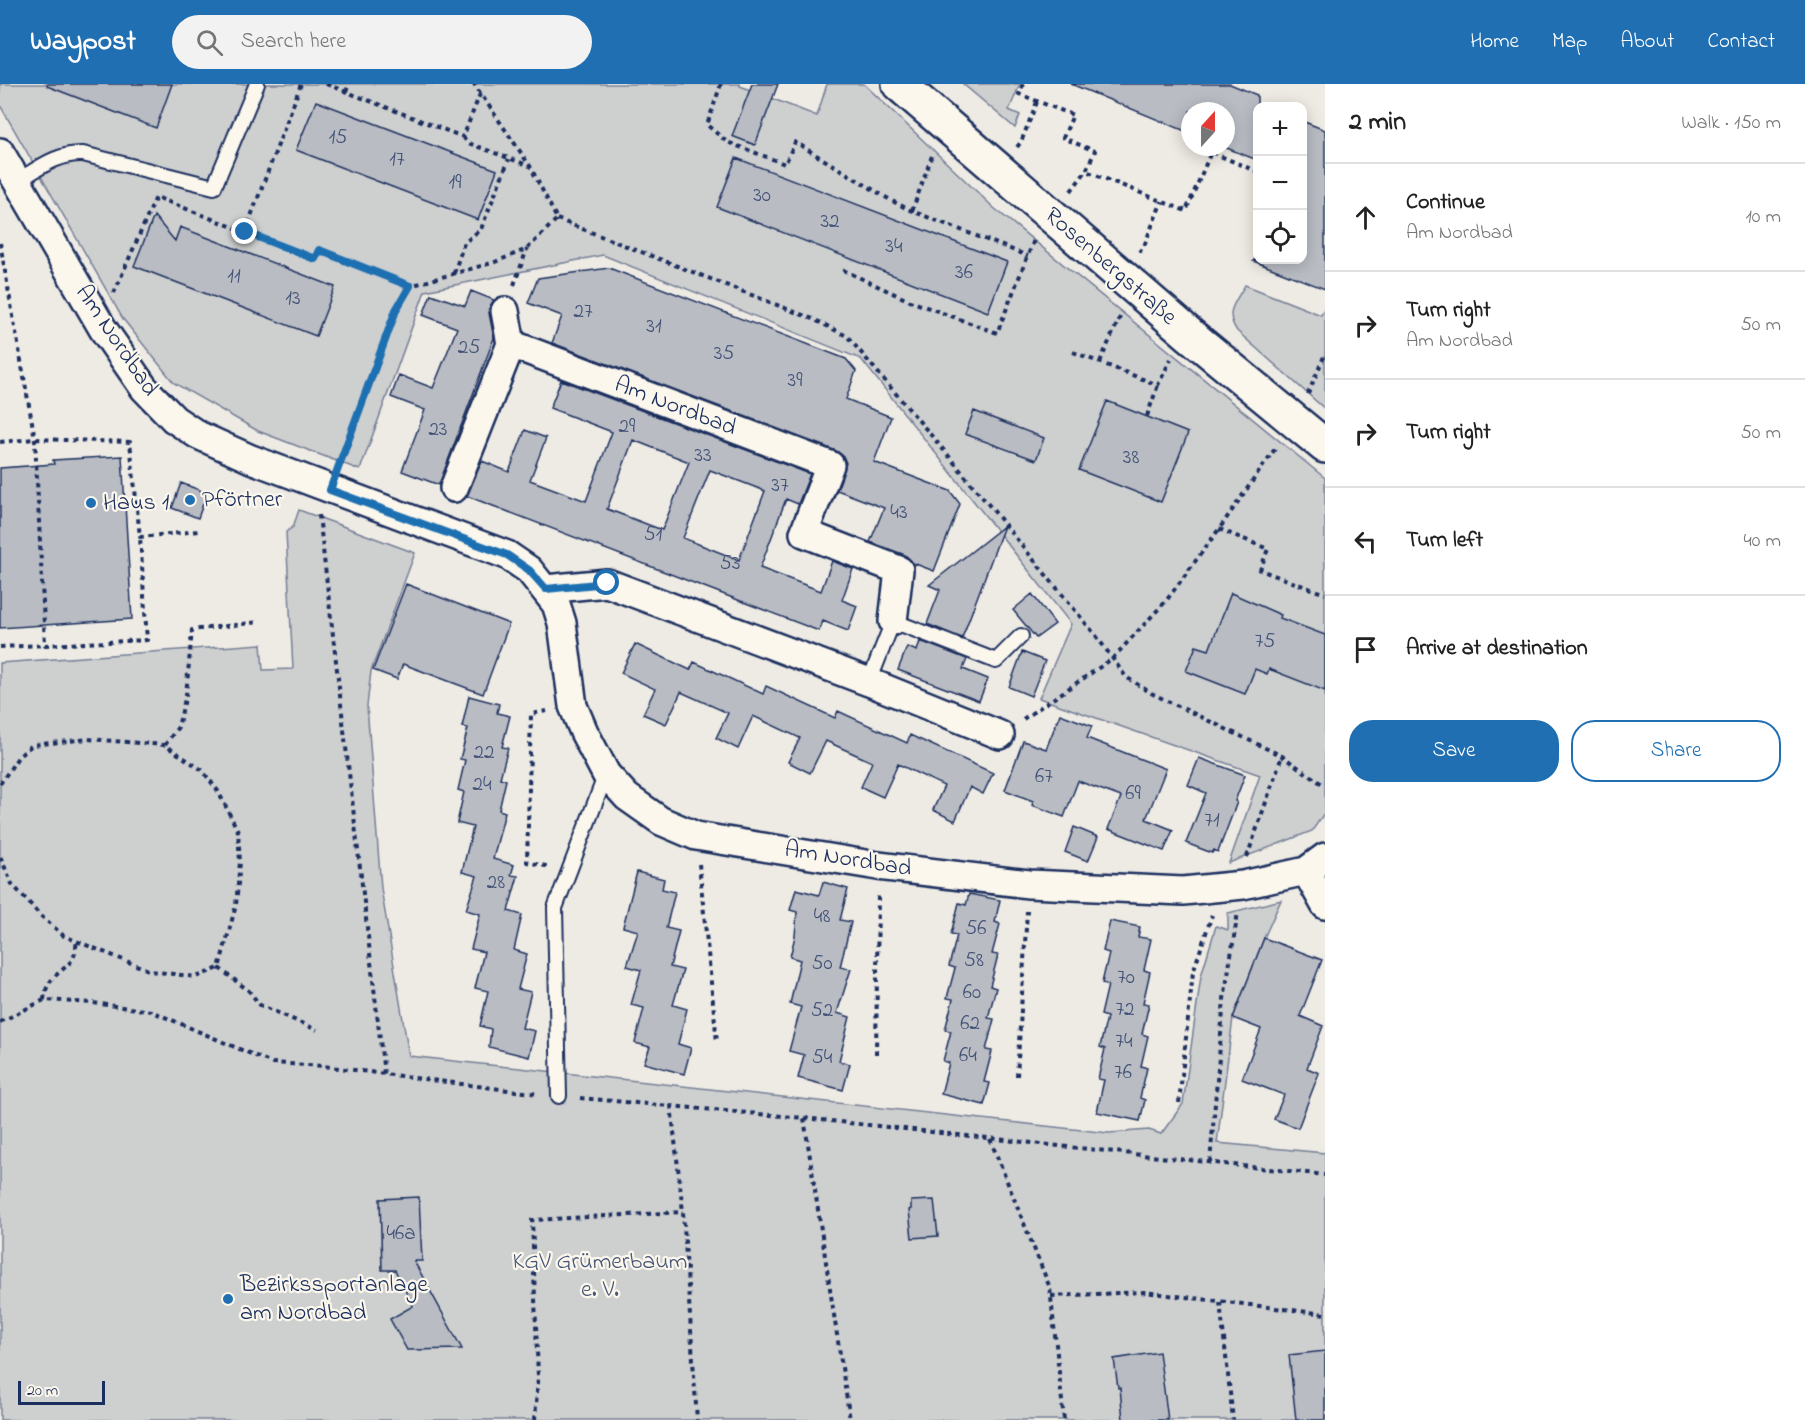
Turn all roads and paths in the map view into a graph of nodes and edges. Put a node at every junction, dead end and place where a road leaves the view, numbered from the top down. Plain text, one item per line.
1 (257, 84) edge
2 (301, 84) edge
3 (326, 84) edge
4 (349, 84) edge
5 (474, 84) edge
6 (722, 84) edge
7 (899, 84) edge
8 (1023, 84) edge
9 (346, 92) junction
10 (481, 93) junction
11 (1038, 102) junction
12 (944, 124) junction
13 (463, 137) junction
14 (0, 152) edge
15 (508, 159) junction
16 (530, 166) junction
17 (996, 169) junction
18 (1253, 170) edge
19 (17, 181) junction
20 (1162, 201) junction
21 (912, 211) junction
22 (557, 219) junction
23 (245, 232) junction
24 (0, 243) edge
25 (527, 249) junction
26 (843, 270) dead end
27 (454, 273) junction
28 (1127, 281) junction
29 (410, 286) junction
30 (505, 311) joint
31 (95, 316) junction
32 (1190, 335) junction
33 (511, 344) junction
34 (1073, 352) dead end
35 (1325, 354) edge
36 (1100, 362) junction
37 (1158, 385) junction
38 (1312, 385) dead end
39 (1147, 416) dead end
40 (1294, 421) junction
41 (35, 439) junction
42 (0, 442) edge
43 (1325, 446) edge
44 (454, 488) dead end
45 (330, 490) junction
46 (1220, 529) junction
47 (199, 531) dead end
48 (140, 537) junction
49 (546, 589) junction
50 (1325, 594) edge
51 (893, 621) junction
52 (260, 622) dead end
53 (1021, 636) dead end
54 (45, 645) junction
55 (0, 647) edge
56 (1112, 659) junction
57 (869, 682) junction
58 (573, 706) junction
59 (1000, 735) joint
60 (165, 745) junction
61 (1281, 756) junction
62 (606, 774) junction
63 (0, 784) edge
64 (1325, 786) edge
65 (696, 836) junction
66 (0, 855) edge
67 (1316, 864) edge
68 (878, 866) junction
69 (569, 870) junction
70 (1029, 884) junction
71 (1232, 887) junction
72 (1325, 905) edge
73 (76, 941) junction
74 (219, 968) junction
75 (44, 1000) junction
76 (0, 1022) edge
77 (317, 1030) dead end
78 (717, 1042) dead end
79 (876, 1054) dead end
80 (384, 1074) junction
81 (1017, 1076) dead end
82 (559, 1096) junction
83 (1179, 1103) dead end
84 (671, 1105) junction
85 (804, 1118) junction
86 (990, 1139) junction
87 (1210, 1162) junction
88 (1325, 1175) edge
89 (683, 1212) junction
90 (1051, 1296) junction
91 (1220, 1302) junction
92 (1325, 1314) edge
93 (534, 1420) edge
94 (697, 1420) edge
95 (850, 1420) edge
96 (1064, 1420) edge
97 (1233, 1420) edge

1 - 19 lane
2 - 23 path
3 - 9 path
4 - 9 path
5 - 10 path
6 - 21 path
7 - 12 street, Rosenbergstraße
8 - 11 path
9 - 13 path
10 - 13 path
10 - 16 path
11 - 17 path
11 - 20 path
12 - 17 street, Rosenbergstraße
12 - 21 path
13 - 15 path
14 - 19 street, Am Nordbad
15 - 16 path
15 - 27 path
16 - 22 path
17 - 28 street, Rosenbergstraße
18 - 20 path
19 - 31 street, Am Nordbad
20 - 28 path
21 - 26 path
22 - 25 path
22 - 56 path
23 - 29 path
23 - 31 path
24 - 41 path
25 - 27 path
25 - 30 path
27 - 29 path
28 - 32 street, Rosenbergstraße
28 - 36 path
29 - 45 path
30 - 33 street
31 - 45 street, Am Nordbad
32 - 37 path
32 - 40 street, Rosenbergstraße
33 - 44 street
33 - 51 street, Am Nordbad
34 - 36 path
35 - 38 path
36 - 37 path
37 - 39 path
40 - 43 street, Rosenbergstraße
40 - 46 path
41 - 42 path
41 - 48 path
41 - 54 path
45 - 49 street, Am Nordbad
45 - 80 path
46 - 50 path
46 - 56 path
47 - 48 path
48 - 54 path
49 - 57 street
49 - 58 street, Am Nordbad
51 - 53 lane
51 - 57 lane
52 - 60 path
54 - 55 path
56 - 59 path
56 - 61 path
57 - 59 street
58 - 62 street, Am Nordbad
58 - 69 path
60 - 63 path
60 - 74 path
61 - 64 path
61 - 71 path
62 - 65 street, Am Nordbad
62 - 69 lane
65 - 68 street, Am Nordbad
65 - 78 path
66 - 73 path
67 - 71 street, Am Nordbad
67 - 72 street, Am Nordbad
68 - 70 street, Am Nordbad
68 - 79 path
69 - 82 lane
70 - 71 street, Am Nordbad
70 - 81 path
71 - 83 path
71 - 87 path
73 - 74 path
73 - 75 path
74 - 77 path
75 - 76 path
75 - 80 path
80 - 82 path
82 - 84 path
84 - 85 path
84 - 89 path
85 - 86 path
85 - 95 path
86 - 87 path
86 - 90 path
87 - 88 path
89 - 93 path
89 - 94 path
90 - 91 path
90 - 96 path
91 - 92 path
91 - 97 path

